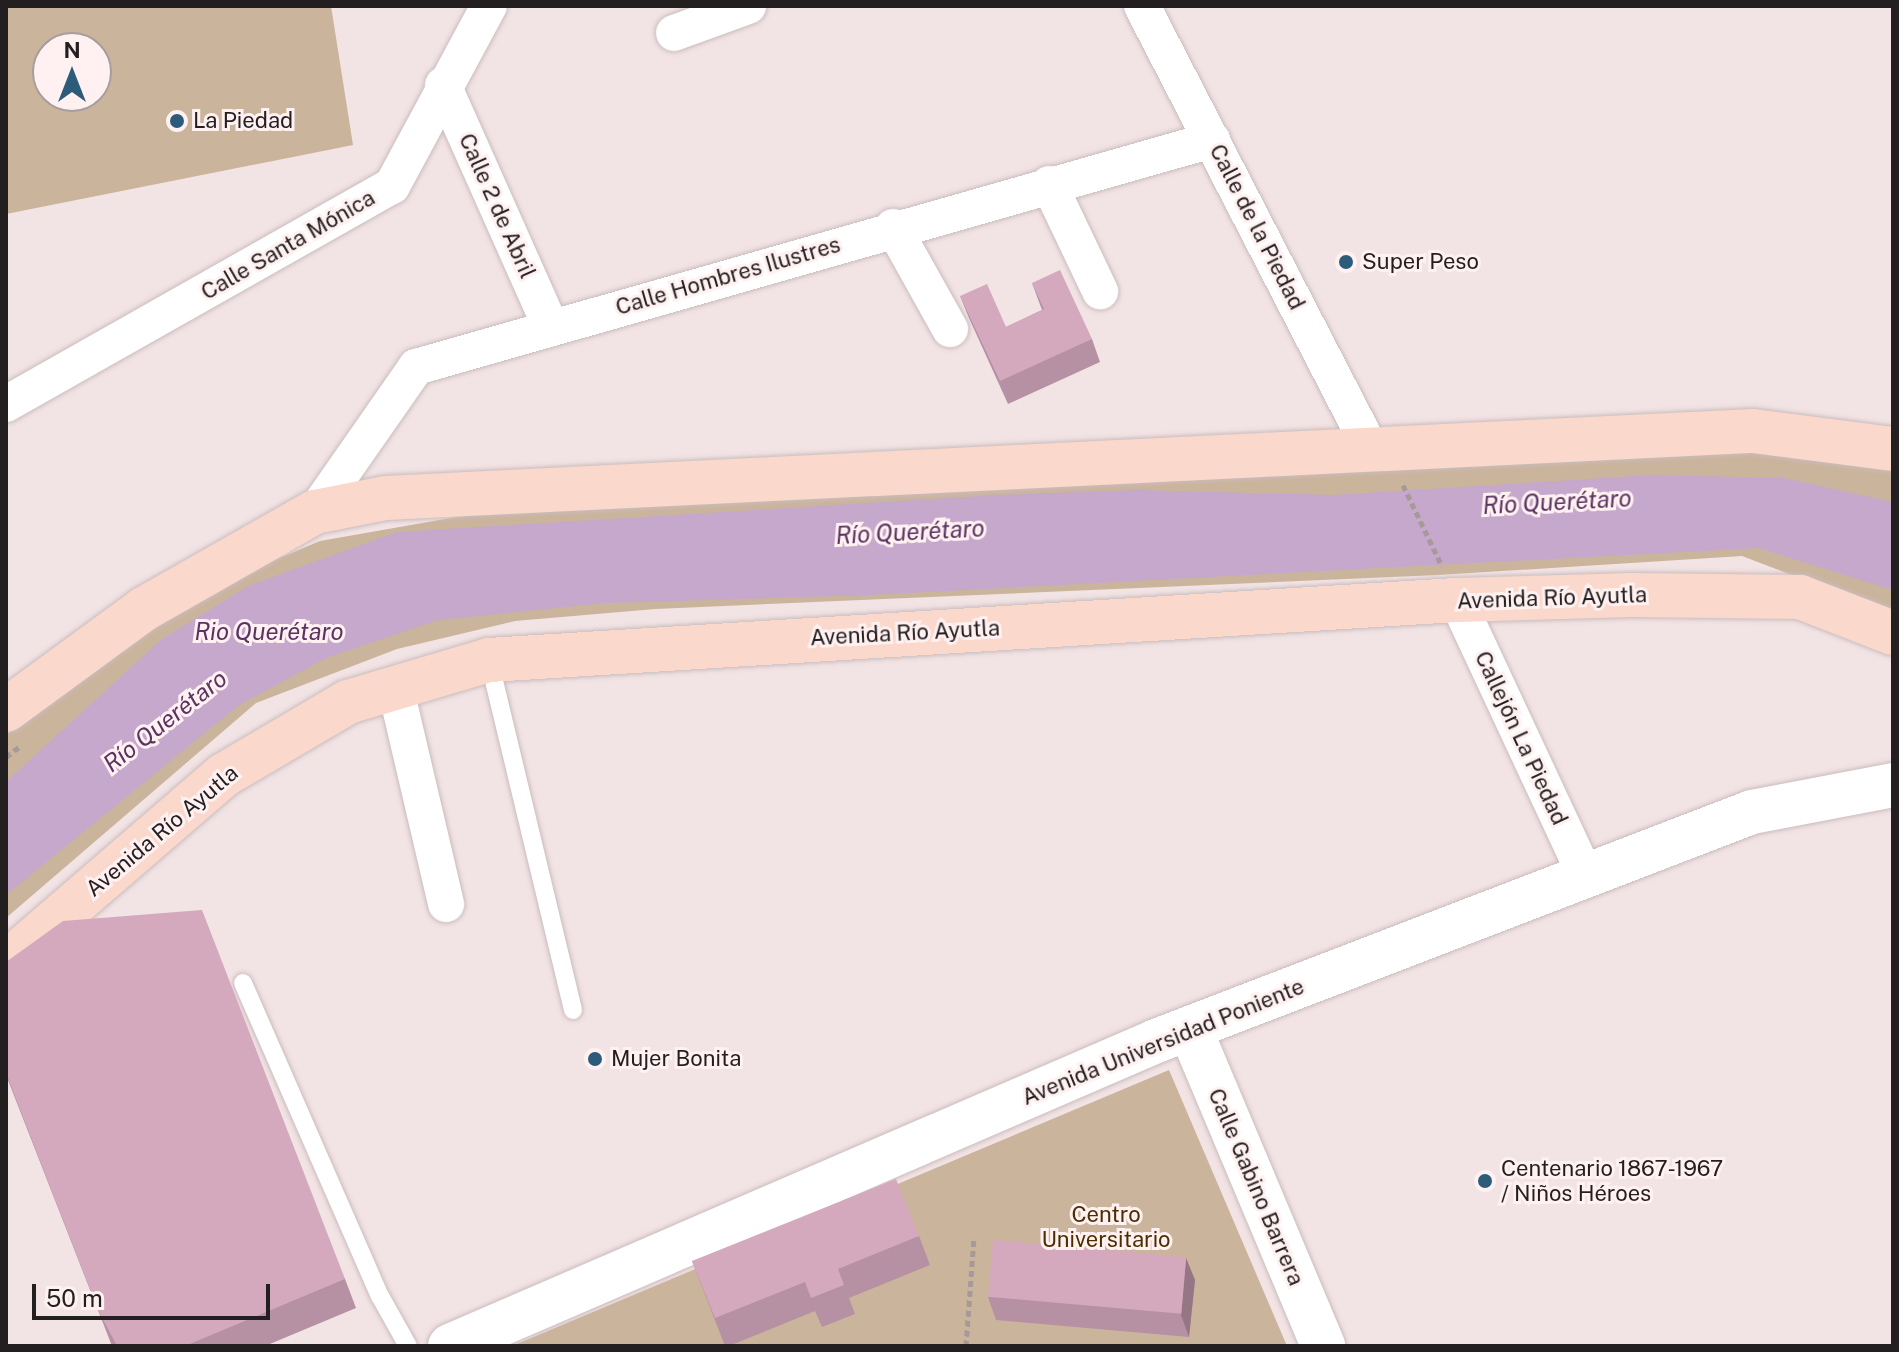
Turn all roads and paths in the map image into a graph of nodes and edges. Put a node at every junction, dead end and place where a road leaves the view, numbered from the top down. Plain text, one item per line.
1 (489, 6) edge
2 (748, 6) edge
3 (1142, 6) edge
4 (674, 33) dead end
5 (443, 85) junction
6 (1212, 140) junction
7 (1049, 184) junction
8 (893, 227) junction
9 (1100, 291) dead end
10 (551, 328) junction
11 (950, 329) dead end
12 (6, 404) edge
13 (1371, 449) junction
14 (1893, 449) edge
15 (1403, 487) dead end
16 (315, 512) junction
17 (1451, 586) junction
18 (144, 609) junction
19 (1893, 633) edge
20 (489, 660) junction
21 (395, 686) junction
22 (14, 729) edge
23 (6, 757) edge
24 (1893, 785) edge
25 (1585, 875) junction
26 (446, 904) dead end
27 (6, 963) edge
28 (243, 983) dead end
29 (573, 1010) dead end
30 (1190, 1029) junction
31 (974, 1238) dead end
32 (408, 1346) edge
33 (450, 1346) edge
34 (966, 1346) edge
35 (1323, 1346) edge

1 - 5 street, Calle Santa Mónica
2 - 4 street
3 - 6 street, Calle de la Piedad
5 - 10 street, Calle 2 de Abril
5 - 12 street, Calle Santa Mónica
6 - 7 street, Calle Hombres Ilustres
6 - 13 street, Calle de la Piedad
7 - 8 street, Calle Hombres Ilustres
7 - 9 street
8 - 10 street, Calle Hombres Ilustres
8 - 11 street
10 - 16 street, Calle Hombres Ilustres
13 - 14 main road
13 - 16 main road
15 - 17 path
16 - 18 main road
17 - 19 main road, Avenida Río Ayutla
17 - 20 main road, Avenida Río Ayutla
17 - 25 street, Callejón La Piedad
18 - 22 main road
18 - 22 main road
20 - 21 main road, Avenida Río Ayutla
20 - 29 lane
21 - 26 street
21 - 27 main road, Avenida Río Ayutla
22 - 23 path
24 - 25 street, Avenida Universidad Poniente
25 - 30 street, Avenida Universidad Poniente
28 - 32 lane
30 - 33 street, Avenida Universidad Poniente
30 - 35 street, Calle Gabino Barrera
31 - 34 path

